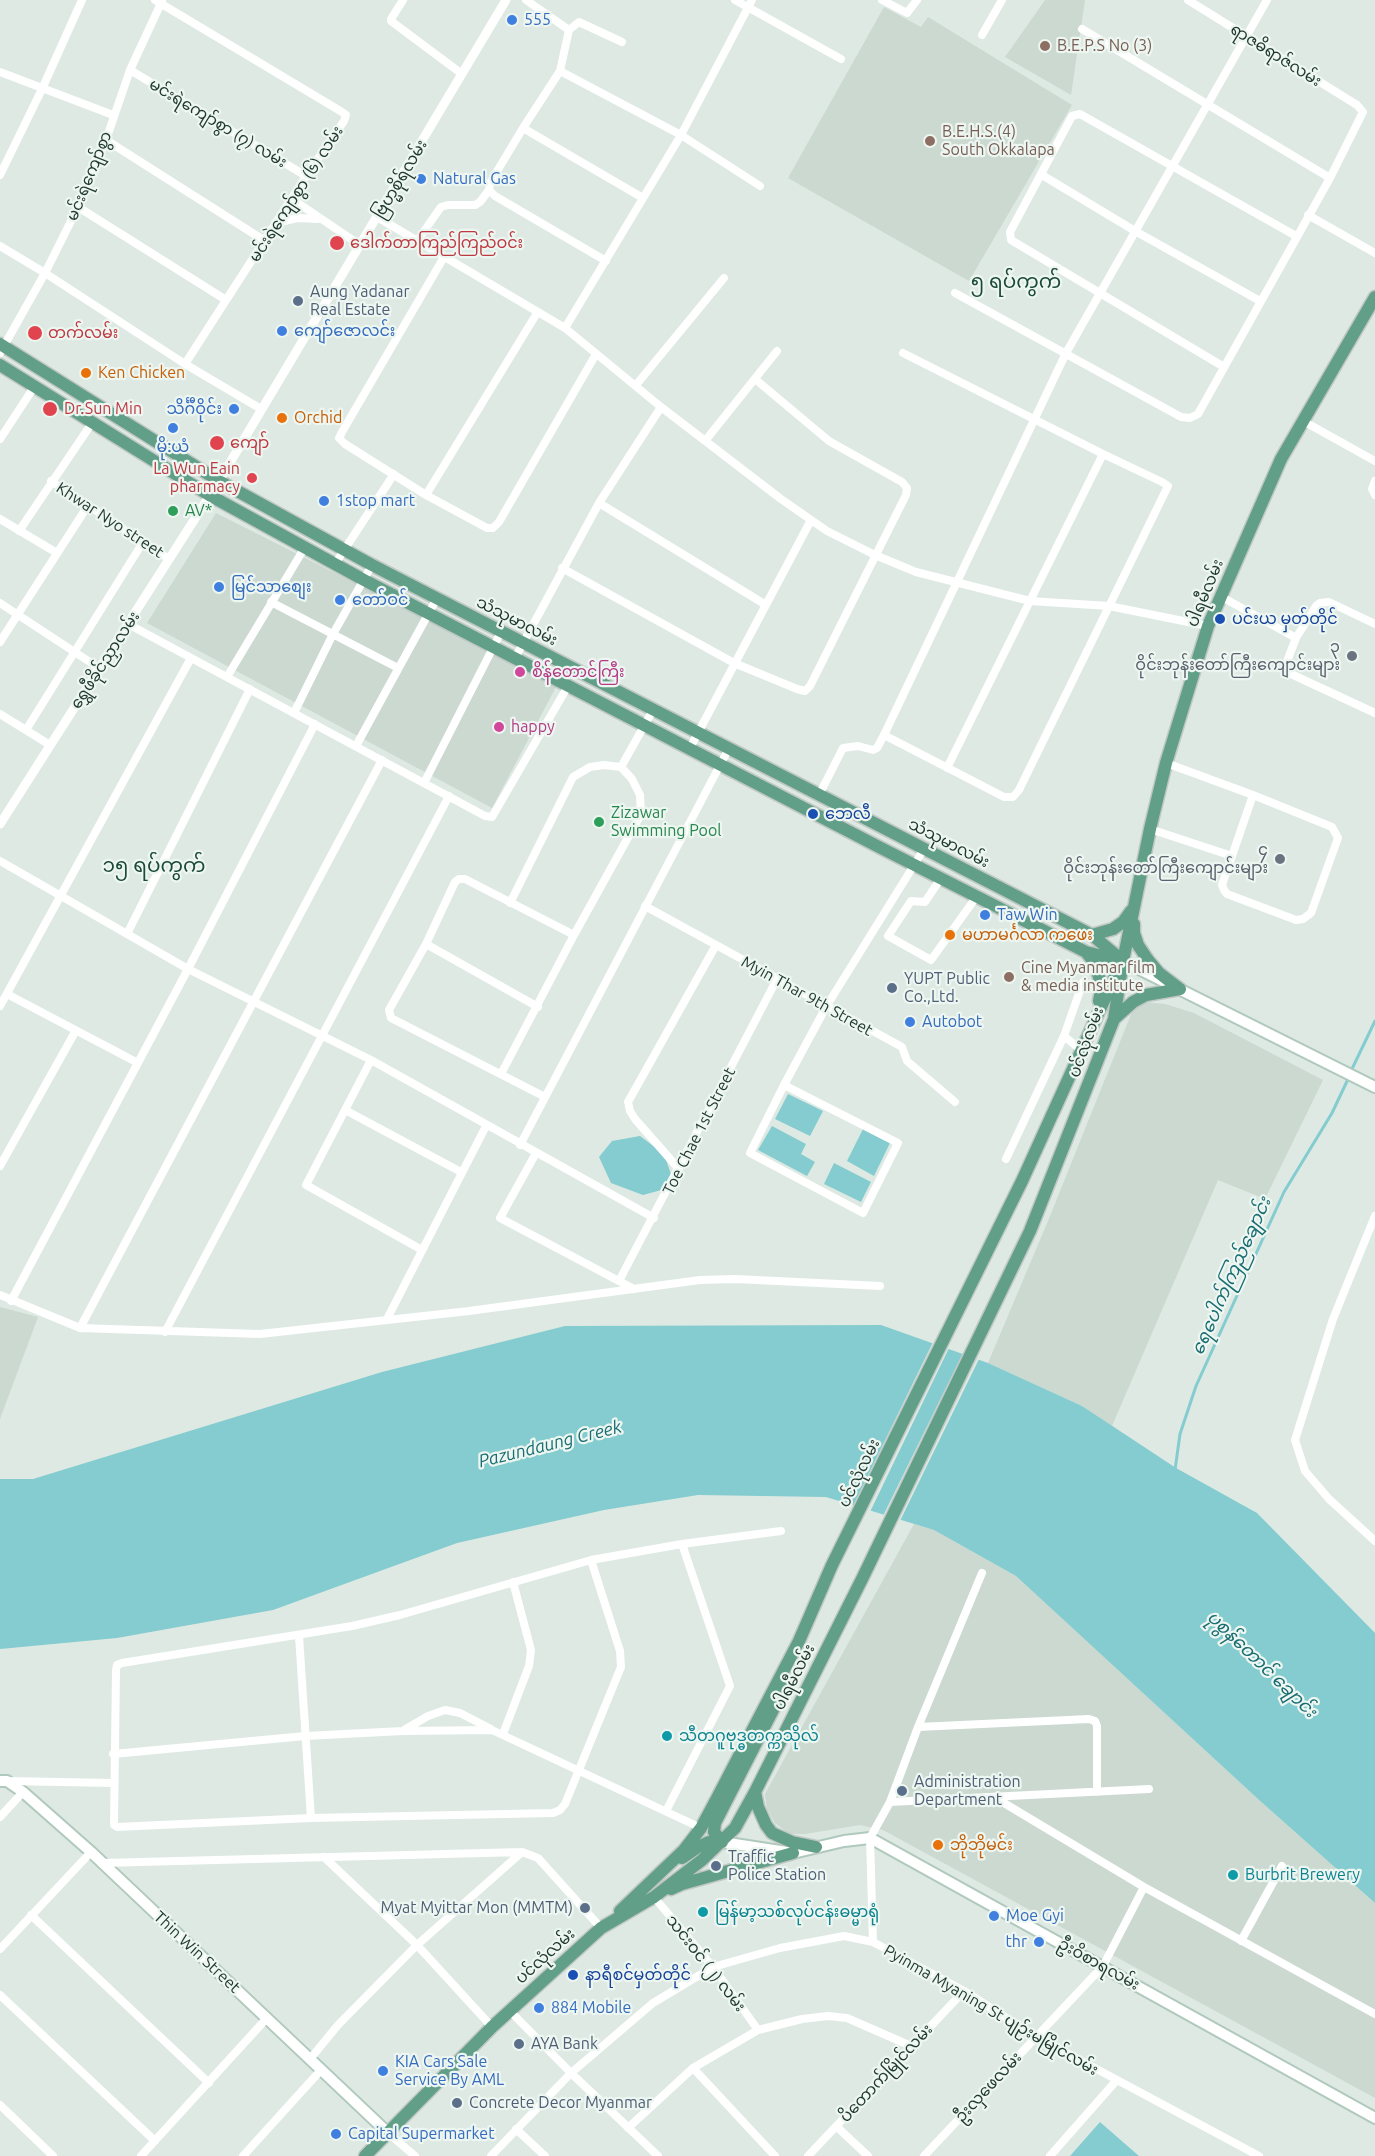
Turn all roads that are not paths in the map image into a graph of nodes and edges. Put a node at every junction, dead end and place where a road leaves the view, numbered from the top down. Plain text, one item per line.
1 (82, 0) edge
2 (403, 0) edge
3 (506, 0) edge
4 (526, 0) edge
5 (735, 0) edge
6 (882, 0) edge
7 (918, 0) edge
8 (1002, 0) edge
9 (1188, 0) edge
10 (1267, 0) edge
11 (159, 1) edge
12 (750, 4) edge
13 (1082, 29) dead end
14 (569, 30) junction
15 (982, 35) dead end
16 (1246, 36) junction
17 (622, 42) dead end
18 (841, 59) dead end
19 (130, 70) junction
20 (560, 70) junction
21 (0, 72) edge
22 (462, 74) junction
23 (42, 89) junction
24 (1207, 104) junction
25 (113, 115) junction
26 (523, 128) junction
27 (681, 135) junction
28 (106, 140) junction
29 (1173, 165) junction
30 (1042, 175) junction
31 (0, 176) edge
32 (306, 176) junction
33 (1330, 178) junction
34 (760, 186) dead end
35 (489, 190) junction
36 (643, 198) junction
37 (292, 199) junction
38 (78, 207) junction
39 (1308, 216) junction
40 (377, 217) junction
41 (320, 219) junction
42 (276, 224) junction
43 (1135, 231) junction
44 (1296, 236) junction
45 (265, 240) junction
46 (417, 241) junction
47 (360, 245) junction
48 (0, 246) edge
49 (1375, 253) edge
50 (444, 257) junction
51 (606, 261) junction
52 (45, 273) junction
53 (724, 278) dead end
54 (956, 293) dead end
55 (1099, 294) junction
56 (1375, 297) edge
57 (226, 300) junction
58 (1260, 301) junction
59 (537, 313) junction
60 (565, 328) junction
61 (2, 348) edge
62 (777, 351) dead end
63 (903, 353) dead end
64 (1066, 353) junction
65 (596, 354) junction
66 (185, 364) junction
67 (0, 365) edge
68 (1224, 367) junction
69 (755, 379) junction
70 (636, 385) junction
71 (34, 387) junction
72 (662, 407) junction
73 (261, 409) junction
74 (1034, 419) junction
75 (1303, 421) junction
76 (92, 423) junction
77 (0, 439) edge
78 (705, 441) junction
79 (1103, 454) junction
80 (1375, 462) edge
81 (394, 474) junction
82 (1375, 480) edge
83 (219, 481) junction
84 (51, 482) junction
85 (210, 495) junction
86 (426, 495) junction
87 (1375, 495) edge
88 (599, 503) junction
89 (87, 507) junction
90 (0, 519) edge
91 (811, 520) junction
92 (20, 531) junction
93 (143, 542) junction
94 (305, 547) junction
95 (344, 550) junction
96 (57, 553) junction
97 (875, 555) junction
98 (169, 559) junction
99 (335, 564) junction
100 (372, 565) junction
101 (562, 568) junction
102 (364, 580) junction
103 (956, 584) junction
104 (1220, 596) junction
105 (437, 598) junction
106 (1030, 601) junction
107 (271, 602) junction
108 (0, 603) edge
109 (766, 605) junction
110 (1109, 606) junction
111 (429, 613) junction
112 (18, 615) junction
113 (128, 624) junction
114 (1375, 624) edge
115 (1208, 626) junction
116 (501, 632) junction
117 (333, 634) junction
118 (1296, 639) junction
119 (0, 642) edge
120 (523, 642) junction
121 (494, 647) junction
122 (75, 652) junction
123 (191, 658) junction
124 (515, 658) junction
125 (734, 663) junction
126 (99, 668) junction
127 (398, 668) junction
128 (227, 677) junction
129 (568, 686) junction
130 (250, 689) junction
131 (653, 710) junction
132 (294, 713) junction
133 (1375, 713) edge
134 (0, 714) edge
135 (315, 724) junction
136 (645, 724) junction
137 (26, 730) junction
138 (698, 733) junction
139 (884, 735) junction
140 (50, 745) junction
141 (356, 746) junction
142 (690, 748) junction
143 (729, 748) junction
144 (382, 760) junction
145 (1166, 763) junction
146 (720, 765) junction
147 (621, 767) junction
148 (947, 768) junction
149 (424, 783) junction
150 (819, 795) junction
151 (1253, 795) junction
152 (449, 796) junction
153 (845, 807) junction
154 (0, 824) edge
155 (837, 826) junction
156 (1150, 829) junction
157 (924, 849) junction
158 (1232, 856) junction
159 (0, 861) edge
160 (916, 865) junction
161 (941, 878) junction
162 (61, 896) junction
163 (977, 896) junction
164 (510, 903) junction
165 (645, 906) junction
166 (1133, 908) junction
167 (126, 933) junction
168 (574, 935) junction
169 (1092, 935) junction
170 (426, 944) junction
171 (716, 945) junction
172 (1086, 952) junction
173 (1123, 961) junction
174 (188, 969) junction
175 (777, 979) junction
176 (1083, 982) dead end
177 (1180, 989) junction
178 (7, 994) junction
179 (254, 1003) junction
180 (0, 1006) edge
181 (538, 1007) junction
182 (826, 1007) junction
183 (1097, 1014) junction
184 (1114, 1019) junction
185 (75, 1032) junction
186 (1064, 1036) junction
187 (321, 1037) junction
188 (1082, 1051) junction
189 (370, 1060) junction
190 (138, 1064) junction
191 (501, 1074) junction
192 (784, 1085) junction
193 (1374, 1087) edge
194 (545, 1097) junction
195 (955, 1102) dead end
196 (345, 1110) junction
197 (486, 1126) junction
198 (520, 1145) junction
199 (536, 1153) junction
200 (1006, 1159) dead end
201 (0, 1166) edge
202 (679, 1169) junction
203 (461, 1172) junction
204 (1375, 1216) edge
205 (654, 1218) junction
206 (422, 1250) junction
207 (619, 1281) junction
208 (880, 1286) dead end
209 (635, 1290) junction
210 (0, 1295) edge
211 (11, 1300) junction
212 (387, 1319) junction
213 (80, 1328) junction
214 (165, 1332) junction
215 (781, 1531) dead end
216 (1375, 1540) edge
217 (682, 1544) junction
218 (591, 1560) junction
219 (832, 1565) joint
220 (982, 1573) dead end
221 (863, 1577) joint
222 (513, 1582) junction
223 (298, 1636) junction
224 (799, 1641) junction
225 (918, 1727) junction
226 (492, 1730) junction
227 (403, 1731) junction
228 (503, 1734) junction
229 (305, 1736) junction
230 (113, 1754) junction
231 (579, 1770) junction
232 (3, 1781) edge
233 (113, 1782) junction
234 (1149, 1789) dead end
235 (23, 1792) junction
236 (755, 1792) junction
237 (1097, 1792) junction
238 (994, 1797) junction
239 (890, 1802) junction
240 (666, 1811) junction
241 (0, 1817) edge
242 (311, 1818) junction
243 (701, 1828) junction
244 (870, 1838) junction
245 (722, 1842) junction
246 (816, 1847) junction
247 (91, 1852) junction
248 (522, 1852) junction
249 (793, 1853) junction
250 (324, 1857) junction
251 (102, 1863) junction
252 (1282, 1866) dead end
253 (664, 1870) junction
254 (1144, 1887) junction
255 (654, 1896) junction
256 (31, 1915) junction
257 (601, 1928) junction
258 (1241, 1941) junction
259 (873, 1942) junction
260 (417, 1945) junction
261 (0, 1949) edge
262 (1103, 1966) junction
263 (713, 1967) junction
264 (964, 1991) junction
265 (0, 1995) edge
266 (509, 2010) junction
267 (1375, 2014) edge
268 (267, 2018) junction
269 (492, 2027) junction
270 (758, 2030) junction
271 (1035, 2036) junction
272 (911, 2046) junction
273 (310, 2059) junction
274 (693, 2068) junction
275 (321, 2070) junction
276 (571, 2073) junction
277 (1116, 2081) junction
278 (209, 2083) junction
279 (0, 2105) edge
280 (1375, 2118) edge
281 (836, 2126) junction
282 (628, 2128) junction
283 (516, 2129) junction
284 (387, 2132) junction
285 (155, 2141) junction
286 (53, 2156) edge
287 (141, 2156) edge
288 (243, 2156) edge
289 (365, 2156) edge
290 (415, 2156) edge
291 (491, 2156) edge
292 (545, 2156) edge
293 (658, 2156) edge
294 (775, 2156) edge
295 (808, 2156) edge
296 (868, 2156) edge
297 (924, 2156) edge
298 (1050, 2156) edge
299 (1259, 2156) edge

1 - 23 street
2 - 22 street
3 - 22 street, ဗြဟ္မစိုရ်လမ်း
4 - 14 street
5 - 12 street
6 - 7 street
8 - 15 street
9 - 16 street, ရာဇဓိရာဇ်လမ်း
10 - 16 street
11 - 19 street, မင်းရဲကျော်စွာ
11 - 32 street, မင်းရဲကျော်စွာ (၆) လမ်း
12 - 18 street
12 - 27 street
13 - 24 street
14 - 17 street
14 - 20 street
16 - 24 street
16 - 33 street, ရာဇဓိရာဇ်လမ်း
19 - 25 street, မင်းရဲကျော်စွာ
19 - 32 street, မင်းရဲကျော်စွာ (၇) လမ်း
20 - 26 street
20 - 27 street
21 - 23 street
22 - 40 street, ဗြဟ္မစိုရ်လမ်း
23 - 25 street
23 - 31 street
24 - 29 street
24 - 33 street
25 - 28 street, မင်းရဲကျော်စွာ
26 - 35 street
26 - 36 street
27 - 34 street
27 - 36 street
28 - 38 street, မင်းရဲကျော်စွာ
28 - 45 street
29 - 30 street
29 - 43 street
29 - 44 street
30 - 43 street
30 - 55 street
32 - 37 street, မင်းရဲကျော်စွာ (၆) လမ်း
33 - 39 street
35 - 46 street
35 - 51 street
36 - 51 street
37 - 41 street
37 - 42 street, မင်းရဲကျော်စွာ (၆) လမ်း
38 - 52 street, မင်းရဲကျော်စွာ
38 - 57 street
39 - 44 street
39 - 49 street
40 - 46 street
40 - 47 street, ဗြဟ္မစိုရ်လမ်း
41 - 42 street
41 - 47 street
42 - 45 street, မင်းရဲကျော်စွာ (၆) လမ်း
43 - 55 street
43 - 58 street
44 - 58 street
45 - 57 street, မင်းရဲကျော်စွာ (၆) လမ်း
46 - 50 street
47 - 73 street, ဗြဟ္မစိုရ်လမ်း
48 - 52 street
50 - 59 street
50 - 81 street
51 - 60 street
52 - 61 street, မင်းရဲကျော်စွာ
52 - 66 street
53 - 70 street
54 - 64 street
55 - 64 street
55 - 68 street
56 - 75 main road, ပါရမီလမ်း
57 - 66 street, မင်းရဲကျော်စွာ (၆) လမ်း
58 - 68 street
59 - 60 street
59 - 86 street
60 - 65 street
61 - 83 main road, သံသုမာလမ်း
62 - 69 street
63 - 74 street
64 - 68 street
64 - 74 street
65 - 70 street
65 - 86 street
66 - 73 street
67 - 71 main road, သံသုမာလမ်း
69 - 78 street
69 - 97 street
70 - 72 street
71 - 76 main road, သံသုမာလမ်း
71 - 77 street
72 - 78 street
72 - 88 street
73 - 83 street, ဗြဟ္မစိုရ်လမ်း
74 - 79 street
74 - 103 street
75 - 80 street
75 - 104 main road, ပါရမီလမ်း
76 - 84 street
76 - 85 main road, သံသုမာလမ်း
78 - 91 street
79 - 106 street
79 - 110 street
81 - 86 street
81 - 95 street
82 - 87 street
83 - 85 street, ဗြဟ္မစိုရ်လမ်း
83 - 95 main road, သံသုမာလမ်း
84 - 89 street, Khwar Nyo street
84 - 92 street
85 - 94 main road, သံသုမာလမ်း
85 - 98 street, ရွှေဖီခိုင်ညှာလမ်း
88 - 101 street
88 - 109 street
89 - 93 street, Khwar Nyo street
89 - 96 street
90 - 92 street
91 - 97 street
91 - 109 street
92 - 96 street
93 - 98 street, Khwar Nyo street
93 - 122 street
94 - 99 main road, သံသုမာလမ်း
94 - 107 street
95 - 99 street
95 - 100 main road, သံသုမာလမ်း
96 - 112 street
97 - 103 street
97 - 125 street
98 - 113 street, ရွှေဖီခိုင်ညှာလမ်း
99 - 102 main road, သံသုမာလမ်း
100 - 102 street
100 - 105 main road, သံသုမာလမ်း
101 - 120 street
101 - 125 street
102 - 111 main road, သံသုမာလမ်း
102 - 117 street
103 - 106 street
103 - 139 street
104 - 115 main road, ပါရမီလမ်း
104 - 118 street
105 - 111 street
105 - 116 main road, သံသုမာလမ်း
106 - 110 street
106 - 148 street
107 - 117 street
107 - 128 street
108 - 112 street
109 - 125 street
110 - 115 street
110 - 148 street
111 - 121 main road, သံသုမာလမ်း
111 - 127 street
112 - 119 street
112 - 122 street
113 - 123 street
113 - 126 street, ရွှေဖီခိုင်ညှာလမ်း
114 - 118 street
115 - 145 main road, ပါရမီလမ်း
116 - 120 main road, သံသုမာလမ်း
116 - 121 street
117 - 127 street
117 - 132 street
118 - 133 street
120 - 124 street
120 - 131 main road, သံသုမာလမ်း
121 - 124 main road, သံသုမာလမ်း
121 - 149 street
122 - 126 street
122 - 137 street
123 - 128 street
123 - 162 street
124 - 129 main road, သံသုမာလမ်း
125 - 138 street
126 - 140 street, ရွှေဖီခိုင်ညှာလမ်း
127 - 141 street
128 - 130 street
129 - 136 main road, သံသုမာလမ်း
129 - 152 street
130 - 132 street
130 - 167 street
131 - 136 street
131 - 138 main road, သံသုမာလမ်း
132 - 135 street
134 - 137 street
135 - 141 street
135 - 174 street
136 - 142 main road, သံသုမာလမ်း
136 - 147 street
137 - 140 street
138 - 142 street
138 - 143 main road, သံသုမာလမ်း
139 - 148 street
139 - 150 street
140 - 154 street, ရွှေဖီခိုင်ညှာလမ်း
141 - 144 street
142 - 146 main road, သံသုမာလမ်း
143 - 146 street
143 - 150 main road, သံသုမာလမ်း
144 - 149 street
144 - 179 street
145 - 151 street
145 - 156 main road, ပါရမီလမ်း
146 - 155 main road, သံသုမာလမ်း
146 - 165 street
147 - 164 street
147 - 168 street
149 - 152 street
150 - 153 main road, သံသုမာလမ်း
151 - 158 street
151 - 158 street
152 - 187 street
153 - 155 main road
153 - 157 main road, သံသုမာလမ်း
155 - 160 main road, သံသုမာလမ်း
156 - 158 street
156 - 166 main road, ပါရမီလမ်း
157 - 160 street
157 - 169 main road, သံသုမာလမ်း
159 - 162 street
160 - 161 main road, သံသုမာလမ်း
160 - 182 street
161 - 163 main road, သံသုမာလမ်း
161 - 163 street
162 - 167 street
162 - 178 street
163 - 172 main road, သံသုမာလမ်း
164 - 168 street
164 - 170 street
165 - 171 street, Myin Thar 9th Street
165 - 194 street
166 - 169 main road
166 - 173 main road, ပါရမီလမ်း
166 - 177 main road
167 - 174 street
168 - 181 street
169 - 173 main road, သံသုမာလမ်း
170 - 181 street
170 - 191 street
171 - 175 street, Myin Thar 9th Street
171 - 202 street
172 - 173 main road, သံသုမာလမ်း
172 - 183 main road
173 - 177 main road, သံသုမာလမ်း
173 - 183 main road, ပင်လုံလမ်း
173 - 184 main road, ပင်လုံလမ်း
174 - 179 street
174 - 190 street
175 - 182 street, Myin Thar 9th Street
175 - 202 street, Toe Chae 1st Street
176 - 186 street
177 - 184 main road
177 - 193 main road, သံသုမာလမ်း
178 - 180 street
178 - 185 street
179 - 187 street
179 - 213 street
181 - 191 street
182 - 192 street
182 - 195 street, Myin Thar 9th Street
183 - 188 main road, ပင်လုံလမ်း
184 - 221 main road, ပင်လုံလမ်း
185 - 190 street
185 - 201 street
186 - 188 street
186 - 200 street
187 - 189 street
187 - 214 street
188 - 219 main road, ပင်လုံလမ်း
189 - 196 street
189 - 197 street
190 - 211 street
191 - 194 street
192 - 192 street
194 - 198 street
196 - 203 street
196 - 206 street
197 - 198 street
197 - 203 street
198 - 199 street
199 - 205 street
199 - 207 street
202 - 205 street, Toe Chae 1st Street
203 - 206 street
204 - 216 street
205 - 207 street, Toe Chae 1st Street
206 - 212 street
207 - 209 street
208 - 209 street
209 - 212 street
210 - 211 street
211 - 213 street
212 - 214 street
213 - 214 street
215 - 217 street
217 - 218 street
217 - 240 street
218 - 222 street
218 - 231 street
219 - 224 main road, ပါရမီလမ်း
220 - 225 street
221 - 236 main road, ပါရမီလမ်း
222 - 223 street
222 - 228 street
223 - 229 street
223 - 230 street
224 - 243 main road
224 - 245 main road
225 - 237 street
225 - 239 street
226 - 227 street
226 - 227 street
226 - 228 street
227 - 229 street
228 - 231 street
229 - 230 street
229 - 242 street
230 - 233 street
231 - 240 street
231 - 242 street
232 - 233 street
232 - 235 main road, Thin Win Street
233 - 242 street
234 - 237 street
235 - 241 street
235 - 247 main road, Thin Win Street
236 - 245 main road, ပင်လုံလမ်း
236 - 246 main road
237 - 238 street
238 - 239 street
238 - 254 street
239 - 244 street
240 - 243 street
243 - 253 main road
244 - 246 main road
244 - 259 street
244 - 262 main road, ဦးဝိစာရလမ်း
245 - 249 main road
245 - 253 main road
245 - 255 main road, ပင်လုံလမ်း
246 - 249 main road
247 - 251 main road, Thin Win Street
247 - 256 street
248 - 250 street
248 - 257 street
248 - 260 street
249 - 255 main road
250 - 251 street
250 - 260 street
251 - 268 main road, Thin Win Street
252 - 258 street
253 - 257 main road
254 - 258 street
254 - 262 street, ဦးလှဖေလမ်း
255 - 257 main road, ပင်လုံလမ်း
255 - 263 street, သင်းဝင် (၂) လမ်း
256 - 261 street
256 - 278 street
257 - 266 main road, ပင်လုံလမ်း
258 - 267 street
259 - 263 street, Pyinma Myaning St ပျဉ်းမမြိုင်လမ်း
259 - 264 street, Pyinma Myaning St ပျဉ်းမမြိုင်လမ်း
260 - 269 street
260 - 273 street
262 - 271 street, ဦးလှဖေလမ်း
262 - 280 main road, ဦးဝိစာရလမ်း
263 - 270 street, သင်းဝင် (၂) လမ်း
263 - 276 street, Pyinma Myaning St ပျဉ်းမမြိုင်လမ်း
264 - 271 street, Pyinma Myaning St ပျဉ်းမမြိုင်လမ်း
264 - 272 street, ပိတောက်မြိုင်လမ်း
265 - 285 street
266 - 269 main road, ပင်လုံလမ်း
266 - 276 street
268 - 273 main road, Thin Win Street
268 - 278 street
269 - 284 main road, ပင်လုံလမ်း
270 - 272 street
270 - 274 street
271 - 277 street, Pyinma Myaning St ပျဉ်းမမြိုင်လမ်း
271 - 297 street, ဦးလှဖေလမ်း
272 - 281 street, ပိတောက်မြိုင်လမ်း
273 - 275 main road, Thin Win Street
274 - 282 street
274 - 294 street
275 - 284 main road, Thin Win Street
275 - 288 street
276 - 282 street
276 - 283 street, Pyinma Myaning St ပျဉ်းမမြိုင်လမ်း
277 - 298 street
277 - 299 street, Pyinma Myaning St ပျဉ်းမမြိုင်လမ်း
278 - 285 street
279 - 286 street
281 - 295 street, ပိတောက်မြိုင်လမ်း
281 - 296 street
282 - 293 street
283 - 291 street, Pyinma Myaning St ပျဉ်းမမြိုင်လမ်း
283 - 292 street
284 - 289 main road, ပင်လုံလမ်း
284 - 290 street
285 - 287 street

